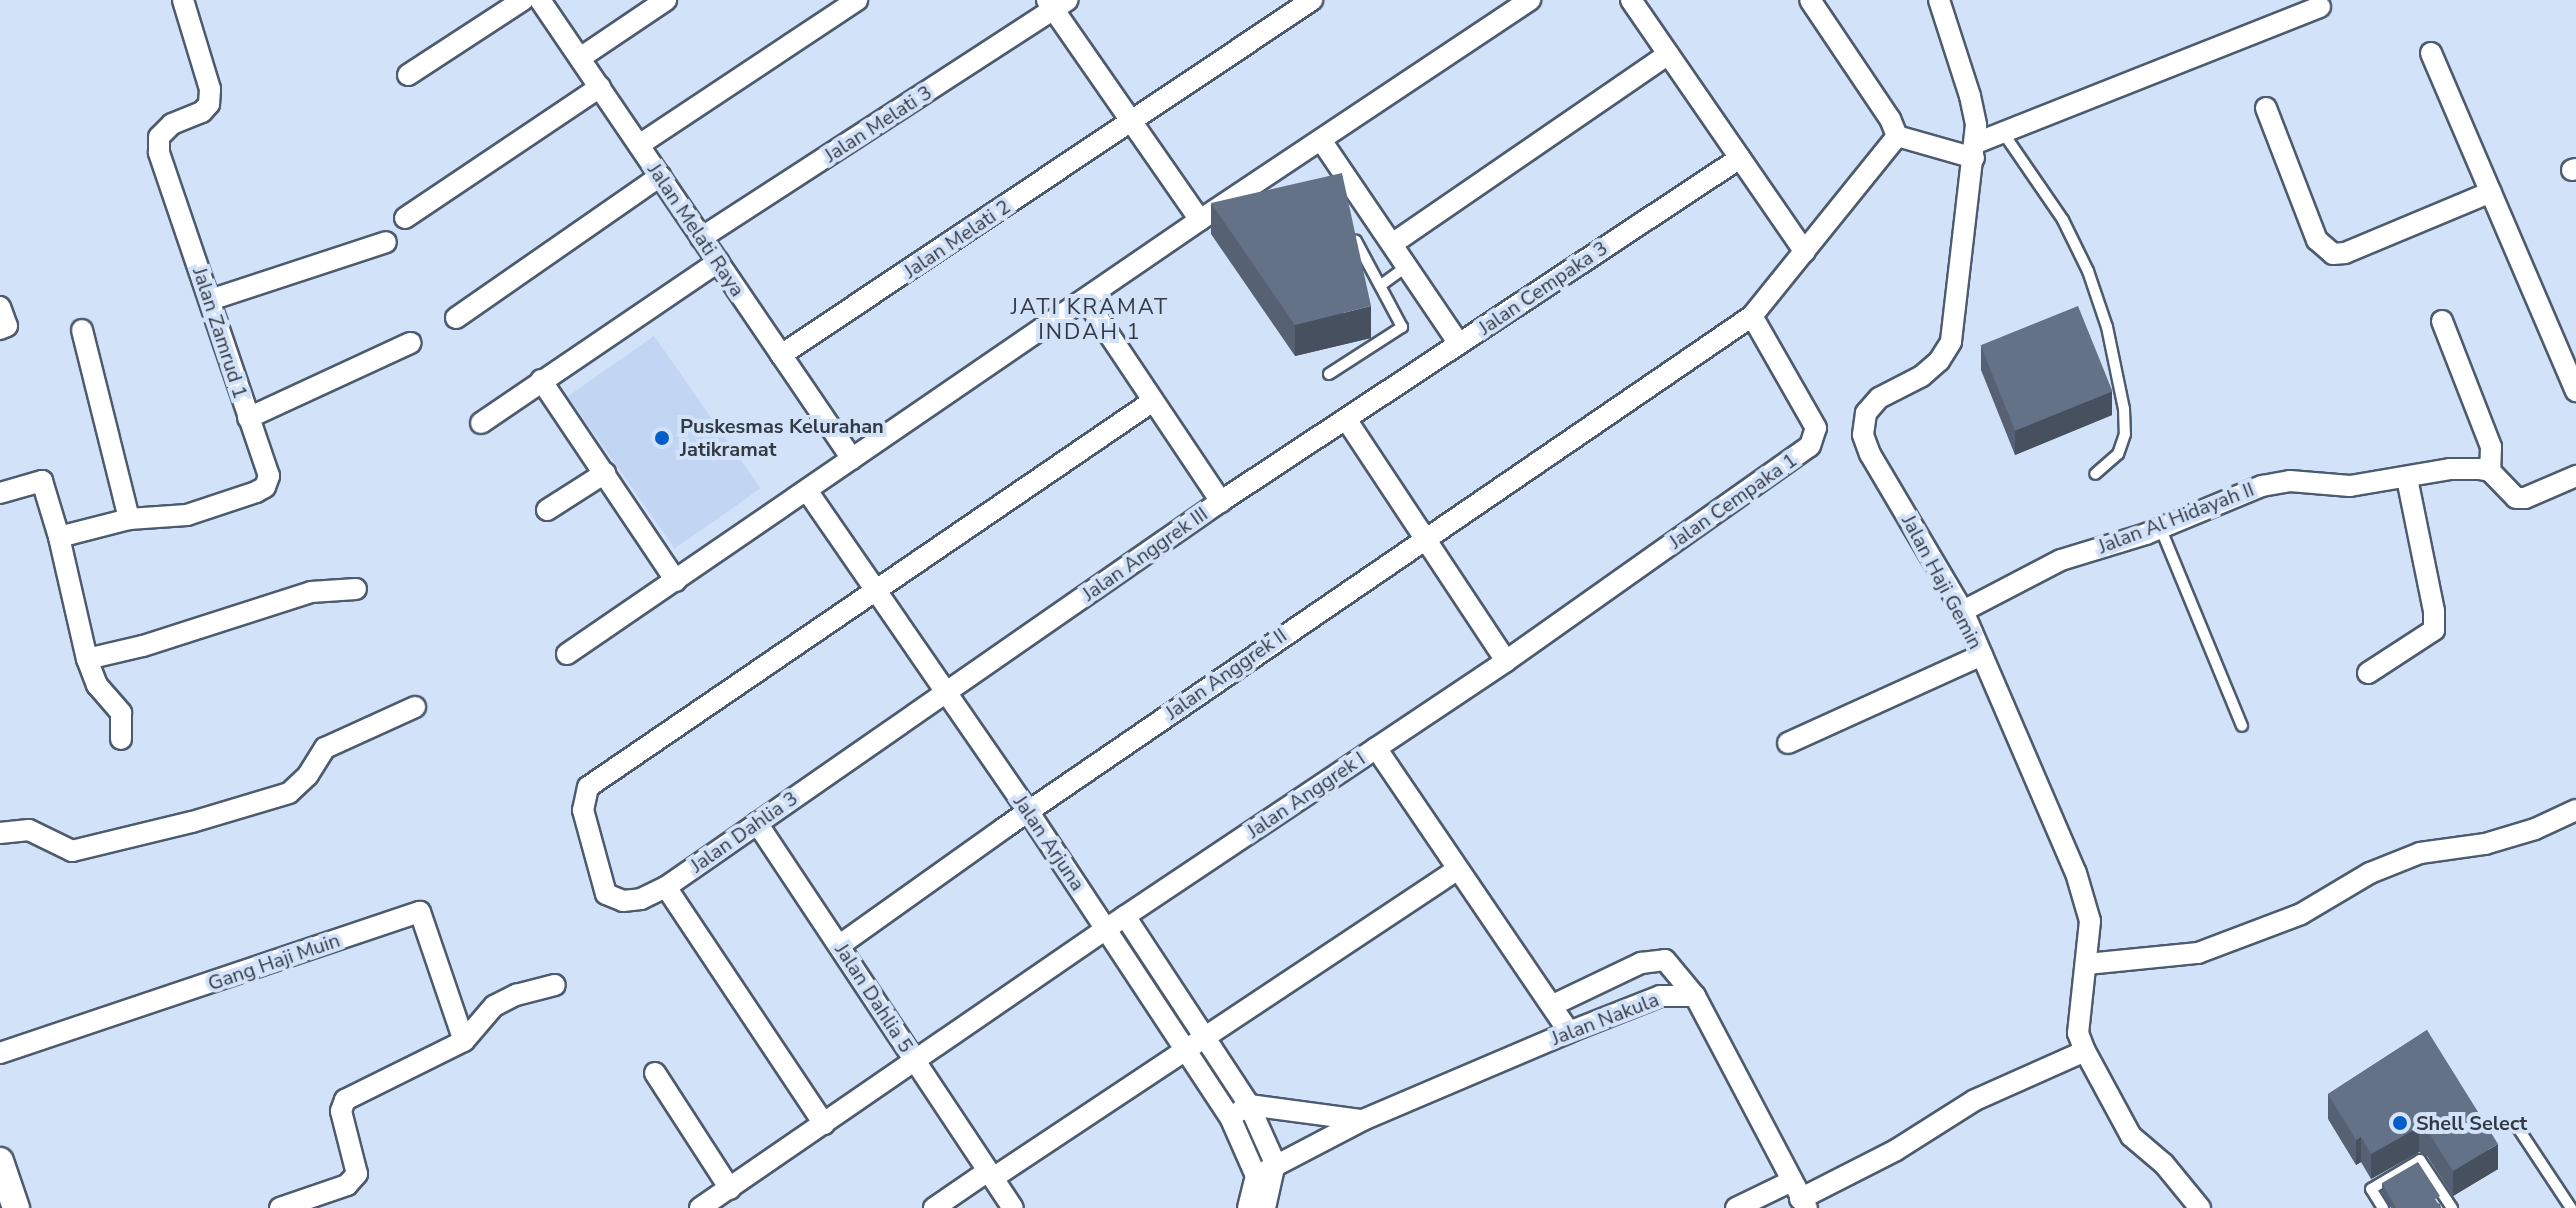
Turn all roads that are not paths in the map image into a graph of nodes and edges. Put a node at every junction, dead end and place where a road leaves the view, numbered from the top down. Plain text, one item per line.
1 (183, 0) edge
2 (523, 0) edge
3 (540, 0) edge
4 (666, 0) edge
5 (857, 0) edge
6 (1312, 0) edge
7 (1530, 0) edge
8 (1631, 0) edge
9 (1810, 0) edge
10 (1939, 0) edge
11 (1056, 3) edge
12 (2320, 7) dead end
13 (2431, 53) dead end
14 (1668, 54) junction
15 (580, 58) junction
16 (408, 75) dead end
17 (600, 87) junction
18 (2266, 108) dead end
19 (1132, 122) junction
20 (2004, 134) junction
21 (1897, 136) junction
22 (1321, 140) junction
23 (639, 145) junction
24 (1975, 151) junction
25 (1740, 158) junction
26 (660, 176) junction
27 (2491, 192) junction
28 (405, 218) dead end
29 (1200, 220) junction
30 (701, 238) junction
31 (1356, 241) edge
32 (386, 242) dead end
33 (1392, 244) junction
34 (1805, 252) junction
35 (718, 262) junction
36 (1407, 266) junction
37 (1381, 285) junction
38 (210, 300) junction
39 (1086, 300) junction
40 (0, 307) edge
41 (1752, 316) junction
42 (456, 318) dead end
43 (2442, 321) dead end
44 (0, 329) edge
45 (82, 330) dead end
46 (410, 343) dead end
47 (1459, 344) junction
48 (781, 355) junction
49 (1329, 374) dead end
50 (541, 380) junction
51 (2576, 391) edge
52 (1153, 401) junction
53 (248, 418) junction
54 (1346, 419) junction
55 (481, 423) dead end
56 (852, 459) junction
57 (2490, 471) junction
58 (605, 473) junction
59 (2095, 474) dead end
60 (2576, 476) edge
61 (2407, 478) junction
62 (808, 492) junction
63 (0, 493) edge
64 (1221, 502) junction
65 (547, 510) dead end
66 (129, 519) junction
67 (2160, 527) junction
68 (59, 537) junction
69 (1425, 538) junction
70 (676, 581) junction
71 (356, 589) dead end
72 (876, 591) junction
73 (1963, 611) junction
74 (567, 654) dead end
75 (1982, 655) junction
76 (87, 659) junction
77 (1506, 661) junction
78 (2368, 673) dead end
79 (945, 691) junction
80 (415, 707) dead end
81 (2242, 726) dead end
82 (121, 739) dead end
83 (1788, 743) dead end
84 (1376, 748) junction
85 (2576, 810) edge
86 (1028, 811) junction
87 (757, 823) junction
88 (0, 833) edge
89 (1458, 869) junction
90 (666, 887) junction
91 (1125, 916) junction
92 (1106, 929) junction
93 (840, 945) junction
94 (2087, 964) junction
95 (555, 985) dead end
96 (1695, 996) junction
97 (1553, 1005) junction
98 (1569, 1032) junction
99 (1204, 1038) junction
100 (464, 1041) junction
101 (1186, 1050) junction
102 (2085, 1051) junction
103 (0, 1053) edge
104 (915, 1061) junction
105 (655, 1073) dead end
106 (1249, 1105) junction
107 (1230, 1117) junction
108 (1363, 1120) junction
109 (824, 1124) junction
110 (2516, 1125) dead end
111 (0, 1161) edge
112 (1275, 1163) junction
113 (991, 1175) junction
114 (1256, 1176) junction
115 (730, 1189) junction
116 (1799, 1196) edge
117 (16, 1208) edge
118 (280, 1208) edge
119 (700, 1208) edge
120 (934, 1208) edge
121 (1013, 1208) edge
122 (1248, 1208) edge
123 (1265, 1208) edge
124 (1736, 1208) edge
125 (2200, 1208) edge
126 (2383, 1208) edge
127 (2452, 1208) edge
128 (2571, 1208) edge

1 - 38 street, Jalan Zamrud 1
2 - 16 street
3 - 15 street, Jalan Melati Raya
4 - 15 street
5 - 23 street
6 - 19 street, Jalan Melati 2
7 - 22 street
8 - 14 street
9 - 21 street
10 - 24 street, Jalan Haji Gemin
11 - 19 street
11 - 30 street, Jalan Melati 3
12 - 20 street
13 - 27 street
14 - 25 street
14 - 33 street
15 - 17 street, Jalan Melati Raya
17 - 23 street, Jalan Melati Raya
17 - 28 street
18 - 27 street
19 - 29 street
19 - 48 street, Jalan Melati 2
20 - 24 street
20 - 59 lane
21 - 24 street
21 - 34 street
22 - 29 street
22 - 33 street
23 - 26 street, Jalan Melati Raya
24 - 73 street, Jalan Haji Gemin
25 - 34 street
25 - 47 street, Jalan Cempaka 3
26 - 30 street, Jalan Melati Raya
26 - 42 street
27 - 51 street
29 - 39 street
30 - 35 street, Jalan Melati Raya
31 - 37 lane
32 - 38 street
33 - 36 street
34 - 41 street
35 - 48 street, Jalan Melati Raya
35 - 50 street
36 - 37 lane
36 - 47 street
37 - 49 lane
38 - 53 street, Jalan Zamrud 1
39 - 52 street
39 - 56 street
40 - 44 street
41 - 69 street, Jalan Anggrek II
41 - 77 street, Jalan Cempaka 1
43 - 57 street
45 - 66 street
46 - 53 street
47 - 54 street, Jalan Cempaka 3
48 - 56 street, Jalan Melati Raya
50 - 55 street
50 - 58 street
52 - 64 street
52 - 72 street
53 - 66 street, Jalan Zamrud 1
54 - 64 street, Jalan Anggrek III
54 - 69 street
56 - 62 street
57 - 60 street
57 - 61 street, Jalan Al Hidayah II
58 - 65 street
58 - 70 street
61 - 67 street, Jalan Al Hidayah II
61 - 78 street
62 - 70 street
62 - 72 street, Jalan Arjuna
63 - 68 street
64 - 79 street, Jalan Anggrek III
66 - 68 street, Jalan Zamrud 1
67 - 73 street, Jalan Al Hidayah II
67 - 81 lane
68 - 76 street
69 - 77 street
69 - 86 street, Jalan Anggrek II
70 - 74 street
71 - 76 street
72 - 79 street, Jalan Arjuna
72 - 90 street, Jalan Dahlia 3
73 - 75 street, Jalan Haji Gemin
75 - 83 street
75 - 94 street, Jalan Haji Gemin
76 - 82 street
77 - 84 street, Jalan Anggrek I
79 - 86 street, Jalan Arjuna
79 - 87 street, Jalan Dahlia 3
80 - 88 street
84 - 89 street
84 - 91 street, Jalan Anggrek I
85 - 94 street
86 - 92 street, Jalan Arjuna
86 - 93 street, Jalan Anggrek II
87 - 90 street, Jalan Dahlia 3
87 - 93 street, Jalan Dahlia 5
89 - 97 street
89 - 99 street
90 - 109 street
91 - 92 street, Jalan Anggrek I
91 - 99 street
92 - 101 street, Jalan Arjuna
92 - 104 street, Jalan Dahlia 5
93 - 104 street, Jalan Dahlia 5
94 - 102 street, Jalan Haji Gemin
95 - 100 street
96 - 97 street, Jalan Nakula
96 - 98 street, Jalan Nakula
96 - 116 street
97 - 98 street
98 - 108 street, Jalan Nakula
99 - 101 street
99 - 106 street
100 - 103 street, Gang Haji Muin
100 - 118 street
101 - 107 street, Jalan Arjuna
101 - 113 street
102 - 116 street
102 - 125 street, Jalan Haji Gemin
104 - 109 street
104 - 113 street
105 - 115 street
106 - 107 street
106 - 108 street
106 - 112 street
107 - 114 street, Jalan Arjuna
108 - 112 street, Jalan Nakula
109 - 115 street
110 - 128 lane
111 - 117 street
112 - 114 street, Jalan Nakula
112 - 123 street
113 - 120 street
113 - 121 street
114 - 122 street
115 - 119 street
116 - 124 street
126 - 127 lane

